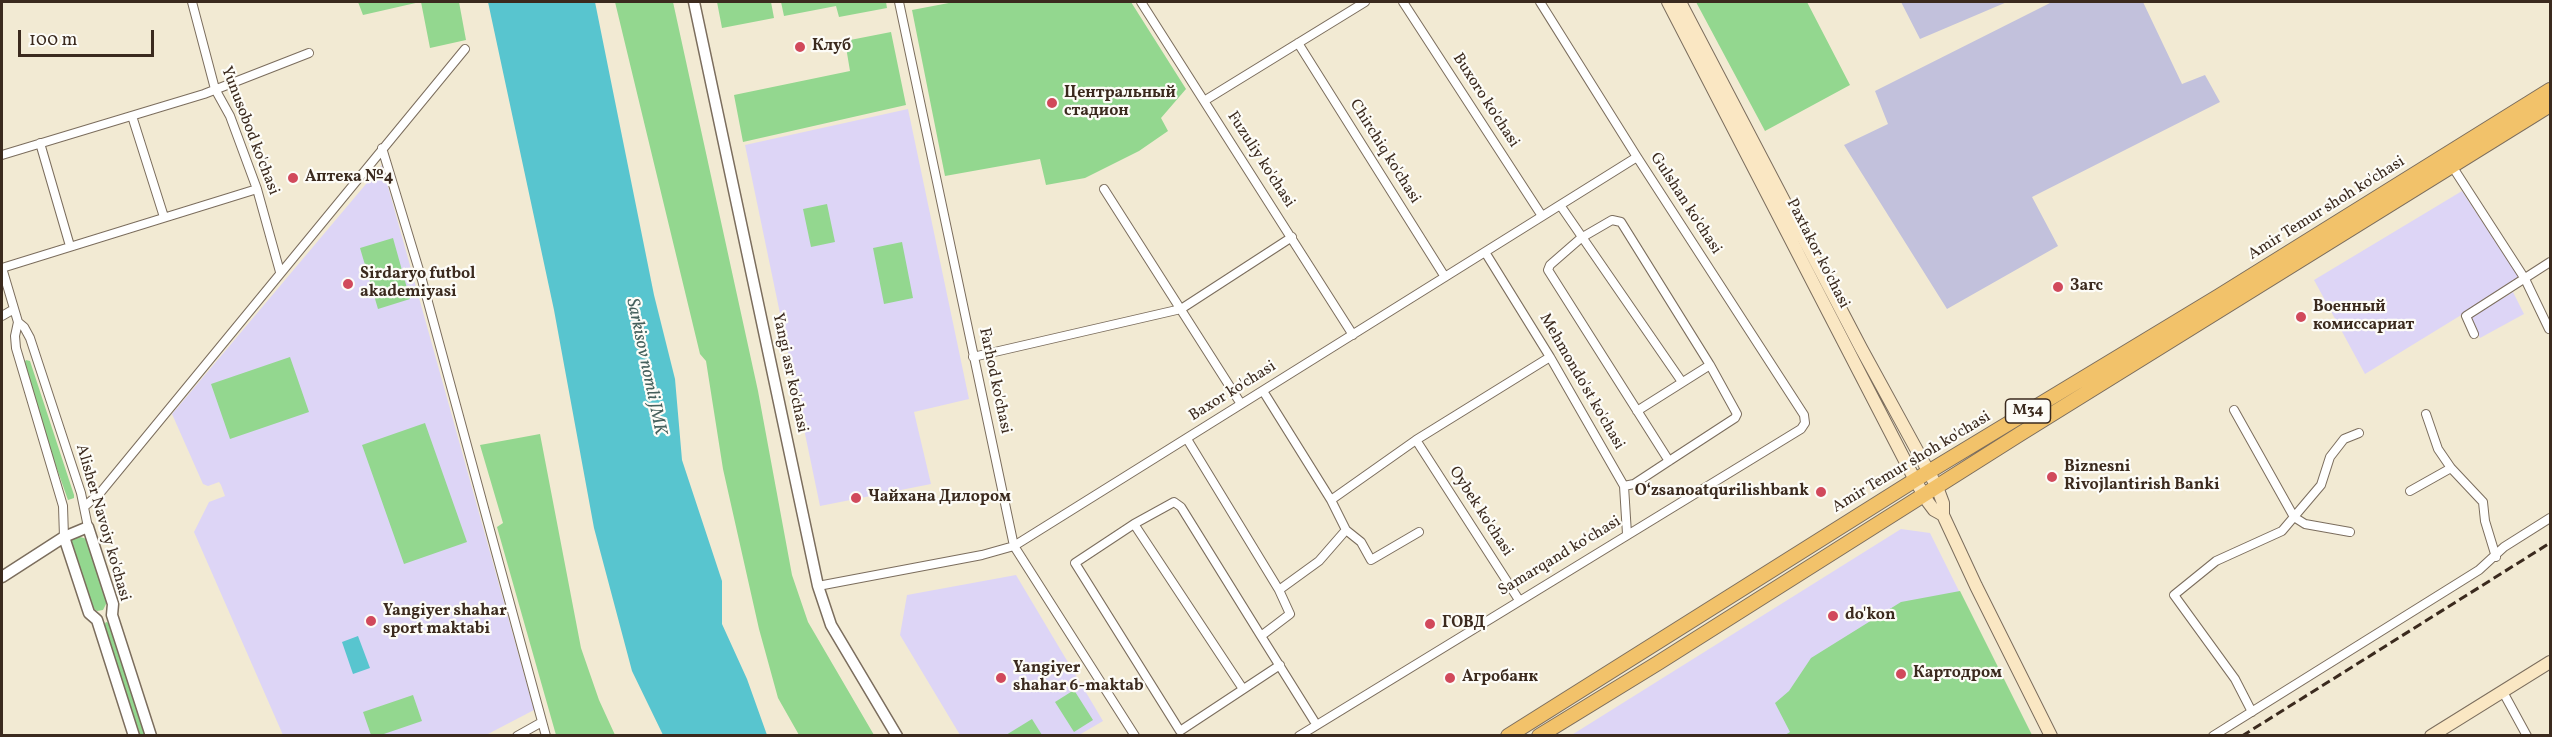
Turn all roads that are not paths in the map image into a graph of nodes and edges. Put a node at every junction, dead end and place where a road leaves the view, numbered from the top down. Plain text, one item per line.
1 (192, 2) edge
2 (694, 2) edge
3 (899, 2) edge
4 (1141, 2) edge
5 (1365, 2) edge
6 (1403, 2) edge
7 (1540, 2) edge
8 (1668, 2) edge
9 (1680, 2) edge
10 (1298, 43) junction
11 (465, 49) dead end
12 (309, 53) dead end
13 (216, 89) junction
14 (2550, 90) edge
15 (1204, 101) junction
16 (2550, 105) edge
17 (132, 116) junction
18 (40, 144) junction
19 (382, 148) junction
20 (2, 155) edge
21 (1637, 157) junction
22 (2452, 166) junction
23 (257, 189) junction
24 (1104, 189) dead end
25 (1560, 205) junction
26 (1542, 216) junction
27 (164, 217) junction
28 (1292, 237) junction
29 (1581, 238) junction
30 (69, 246) junction
31 (1485, 252) junction
32 (2550, 262) edge
33 (2, 268) edge
34 (280, 272) junction
35 (1445, 277) junction
36 (2525, 279) junction
37 (14, 309) junction
38 (1181, 309) junction
39 (2, 316) edge
40 (18, 322) junction
41 (2549, 329) dead end
42 (2474, 334) dead end
43 (1353, 335) junction
44 (973, 357) junction
45 (1550, 357) junction
46 (1710, 364) junction
47 (1683, 382) junction
48 (1263, 391) junction
49 (1241, 404) junction
50 (2234, 410) dead end
51 (1636, 411) junction
52 (2426, 414) dead end
53 (1805, 423) joint
54 (2359, 433) dead end
55 (1187, 439) junction
56 (1416, 440) junction
57 (1669, 461) junction
58 (2451, 468) junction
59 (1929, 472) junction
60 (1915, 480) junction
61 (1624, 486) junction
62 (1937, 487) junction
63 (2410, 491) dead end
64 (1924, 496) junction
65 (1331, 500) junction
66 (84, 507) junction
67 (1943, 515) junction
68 (2294, 517) junction
69 (2550, 518) edge
70 (1134, 524) junction
71 (88, 527) junction
72 (1347, 530) junction
73 (1419, 532) dead end
74 (2350, 532) dead end
75 (1627, 534) junction
76 (64, 537) junction
77 (1014, 546) junction
78 (2496, 557) junction
79 (2, 576) edge
80 (818, 586) junction
81 (1279, 590) junction
82 (1519, 600) junction
83 (112, 615) junction
84 (97, 620) junction
85 (1261, 636) junction
86 (1647, 648) junction
87 (2550, 662) edge
88 (1658, 663) junction
89 (1280, 665) junction
90 (1243, 689) junction
91 (2503, 692) junction
92 (2252, 712) junction
93 (542, 722) junction
94 (1316, 724) junction
95 (135, 735) edge
96 (152, 735) edge
97 (517, 735) edge
98 (546, 735) edge
99 (897, 735) edge
100 (1135, 735) edge
101 (1299, 735) edge
102 (1508, 735) edge
103 (1539, 735) edge
104 (2051, 735) edge
105 (2213, 735) edge
106 (2431, 735) edge
107 (2527, 735) edge

1 - 13 street, Yunusobod ko'chasi
2 - 80 street, Yangi asr ko'chasi
3 - 44 street, Farhod ko'chasi
4 - 15 street, Fuzuliy ko'chasi
5 - 10 street
6 - 26 street, Buxoro ko'chasi
7 - 21 street, Gulshan ko'chasi
8 - 60 main road, Paxtakor ko'chasi
9 - 59 main road, Paxtakor ko'chasi
10 - 15 street
10 - 35 street, Chirchiq ko'chasi
11 - 19 street
12 - 13 street
13 - 17 street
13 - 23 street, Yunusobod ko'chasi
14 - 59 highway, Amir Temur shoh ko'chasi / M34
15 - 28 street, Fuzuliy ko'chasi
16 - 22 highway, Amir Temur shoh ko'chasi / M34
17 - 18 street
17 - 27 street
18 - 20 street
18 - 30 street
19 - 34 street
19 - 93 street
21 - 25 street, Baxor ko'chasi
21 - 53 street, Gulshan ko'chasi
22 - 36 street
22 - 62 highway, Amir Temur shoh ko'chasi / M34
23 - 27 street
23 - 34 street, Yunusobod ko'chasi
24 - 38 street
25 - 26 street, Baxor ko'chasi
25 - 29 street
26 - 31 street, Baxor ko'chasi
27 - 30 street
28 - 38 street
28 - 43 street, Fuzuliy ko'chasi
29 - 46 street
29 - 47 street
29 - 51 street
30 - 33 street
31 - 35 street, Baxor ko'chasi
31 - 45 street, Mehmondo'st ko'chasi
32 - 36 street
33 - 37 street, Alisher Navoiy ko'chasi
34 - 66 street
35 - 43 street, Baxor ko'chasi
36 - 41 street
36 - 42 street
37 - 39 street
37 - 40 street, Alisher Navoiy ko'chasi
38 - 44 street
38 - 49 street
40 - 66 street, Alisher Navoiy ko'chasi
40 - 76 street, Alisher Navoiy ko'chasi
43 - 48 street, Baxor ko'chasi
44 - 77 street, Farhod ko'chasi
45 - 56 street
45 - 61 street, Mehmondo'st ko'chasi
46 - 47 street
46 - 57 street
47 - 51 street
48 - 49 street, Baxor ko'chasi
48 - 65 street
49 - 55 street, Baxor ko'chasi
50 - 68 street
51 - 57 street
52 - 58 street
53 - 75 street, Samarqand ko‘chasi
54 - 68 street
55 - 77 street, Baxor ko'chasi
55 - 81 street
56 - 65 street
56 - 82 street, Oybek ko'chasi
57 - 61 street
58 - 63 street
58 - 78 street
59 - 60 highway, Amir Temur shoh ko'chasi / M34
59 - 62 main road, Paxtakor ko'chasi
60 - 64 main road, Paxtakor ko'chasi
60 - 86 highway, Amir Temur shoh ko'chasi / M34
61 - 75 street, Mehmondo'st ko'chasi
62 - 64 highway, Amir Temur shoh ko'chasi / M34
62 - 67 main road, Paxtakor ko'chasi
64 - 67 main road, Paxtakor ko'chasi
64 - 88 highway, Amir Temur shoh ko'chasi / M34
65 - 72 street
66 - 71 street, Alisher Navoiy ko'chasi
67 - 104 main road, Paxtakor ko'chasi
68 - 74 street
68 - 92 street
69 - 78 street
70 - 85 street
70 - 90 street
70 - 90 street
71 - 76 street
71 - 83 street, Alisher Navoiy ko'chasi
72 - 73 street
72 - 81 street
75 - 82 street, Samarqand ko‘chasi
76 - 79 street
76 - 84 street, Alisher Navoiy ko'chasi
77 - 80 street, Baxor ko'chasi
77 - 100 street, Farhod ko'chasi
78 - 92 street
80 - 99 street, Yangi asr ko'chasi
81 - 85 street
82 - 94 street, Samarqand ko‘chasi
83 - 84 street
83 - 96 street, Alisher Navoiy ko'chasi
84 - 95 street, Alisher Navoiy ko'chasi
85 - 89 street
86 - 88 highway
86 - 102 highway, Amir Temur shoh ko'chasi / M34
87 - 91 main road
88 - 103 highway, Amir Temur shoh ko'chasi / M34
89 - 90 street
89 - 94 street
91 - 106 main road
91 - 107 street
92 - 105 street
93 - 97 street
93 - 98 street
94 - 101 street, Samarqand ko‘chasi

